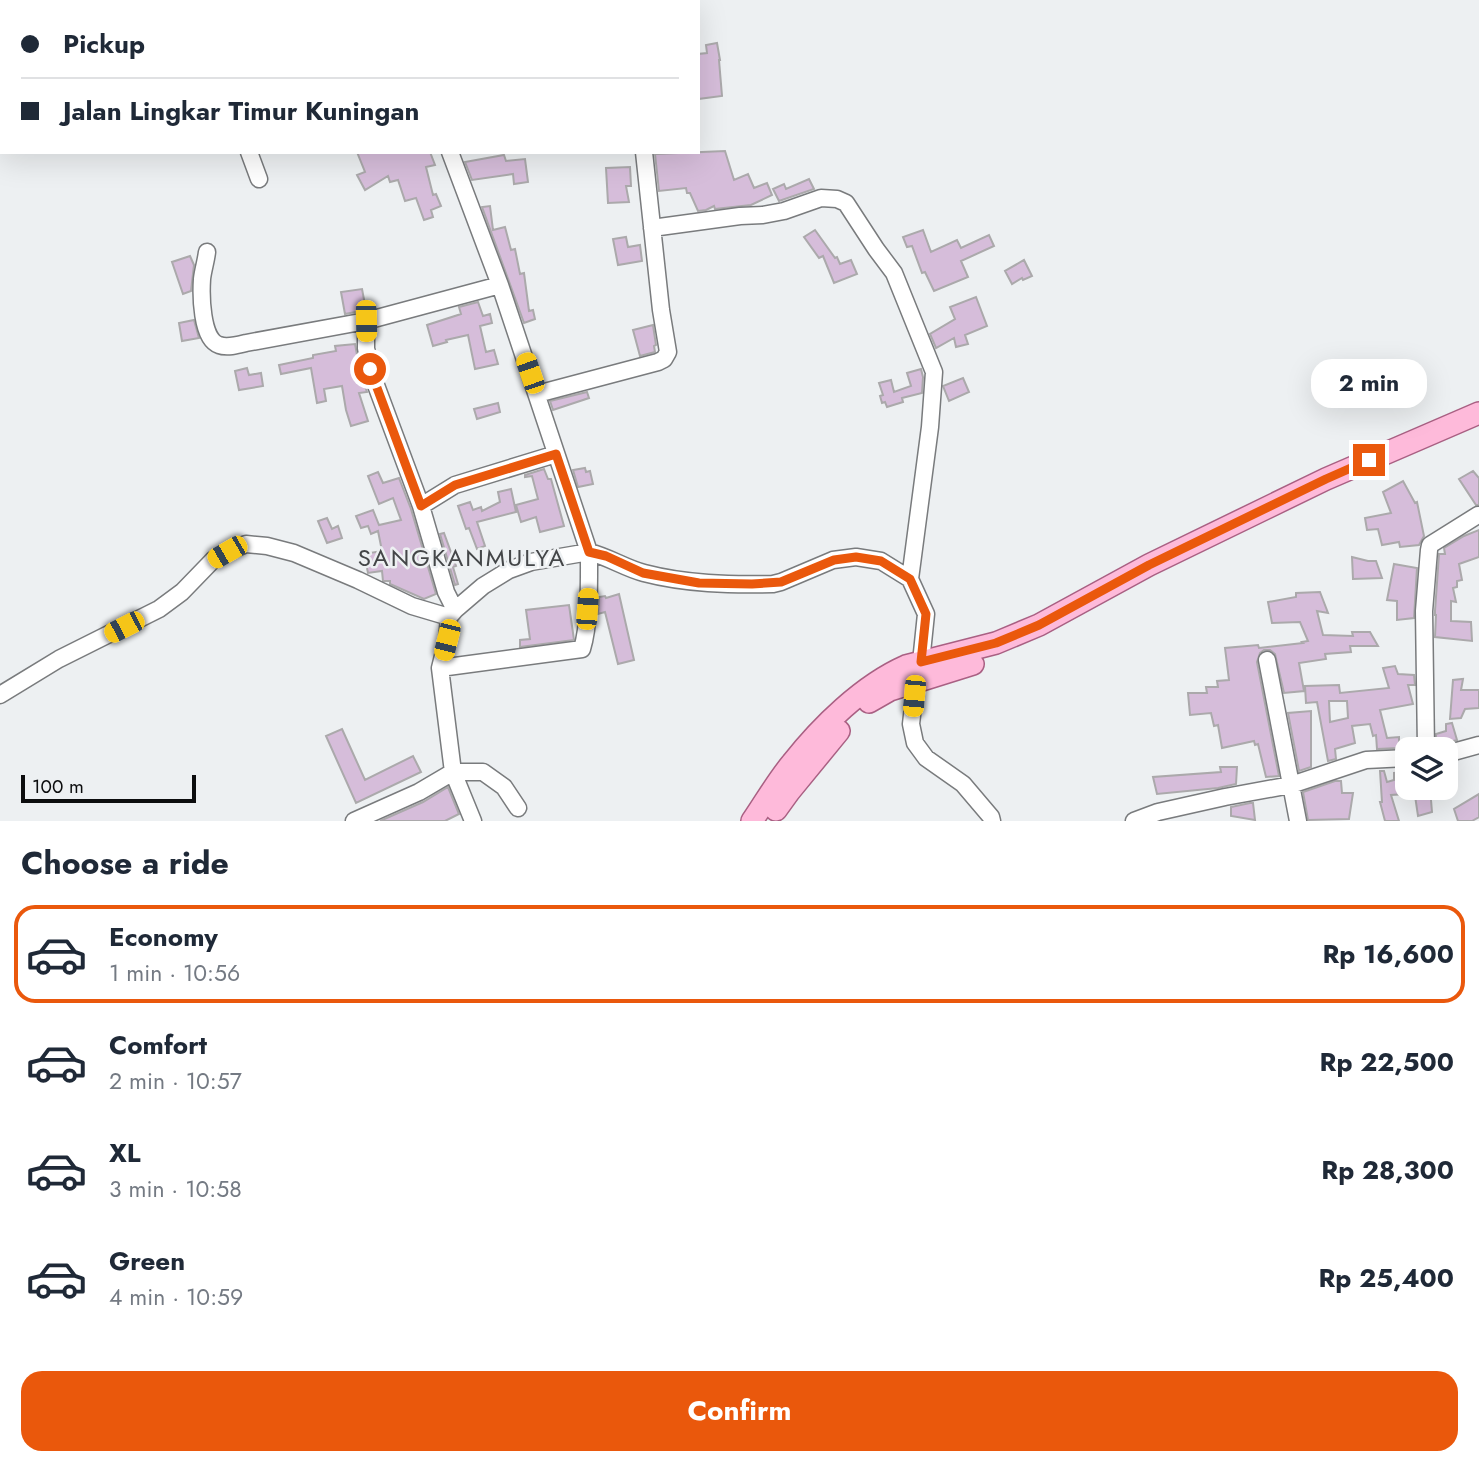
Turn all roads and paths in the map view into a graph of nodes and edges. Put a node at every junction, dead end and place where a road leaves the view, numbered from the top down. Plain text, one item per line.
1 (250, 154) edge
2 (455, 154) edge
3 (644, 154) edge
4 (259, 179) dead end
5 (652, 228) junction
6 (207, 252) dead end
7 (500, 285) junction
8 (366, 321) junction
9 (537, 394) junction
10 (1479, 413) edge
11 (1479, 428) edge
12 (556, 454) junction
13 (421, 506) junction
14 (1478, 515) edge
15 (589, 552) junction
16 (910, 579) junction
17 (452, 613) junction
18 (1267, 660) dead end
19 (440, 668) junction
20 (919, 672) junction
21 (0, 695) edge
22 (1426, 737) edge
23 (1479, 745) edge
24 (1458, 751) edge
25 (1395, 759) edge
26 (453, 772) junction
27 (1292, 785) junction
28 (518, 808) dead end
29 (354, 821) edge
30 (473, 821) edge
31 (752, 821) edge
32 (768, 821) edge
33 (992, 821) edge
34 (1134, 821) edge
35 (1298, 821) edge

1 - 4 street
2 - 7 street
3 - 5 street
5 - 9 street
5 - 16 street
6 - 8 street
7 - 8 street
7 - 9 street
8 - 13 street
9 - 12 street
10 - 20 main road
11 - 20 main road
12 - 13 street
12 - 15 street
13 - 17 street
14 - 22 street
15 - 16 street
15 - 17 street
15 - 19 street
16 - 20 street
17 - 19 street
17 - 21 street
18 - 27 street
19 - 26 street
20 - 31 main road
20 - 32 main road
20 - 33 street
23 - 24 street
25 - 27 street
26 - 28 street
26 - 29 street
26 - 30 street
27 - 34 street
27 - 35 street

